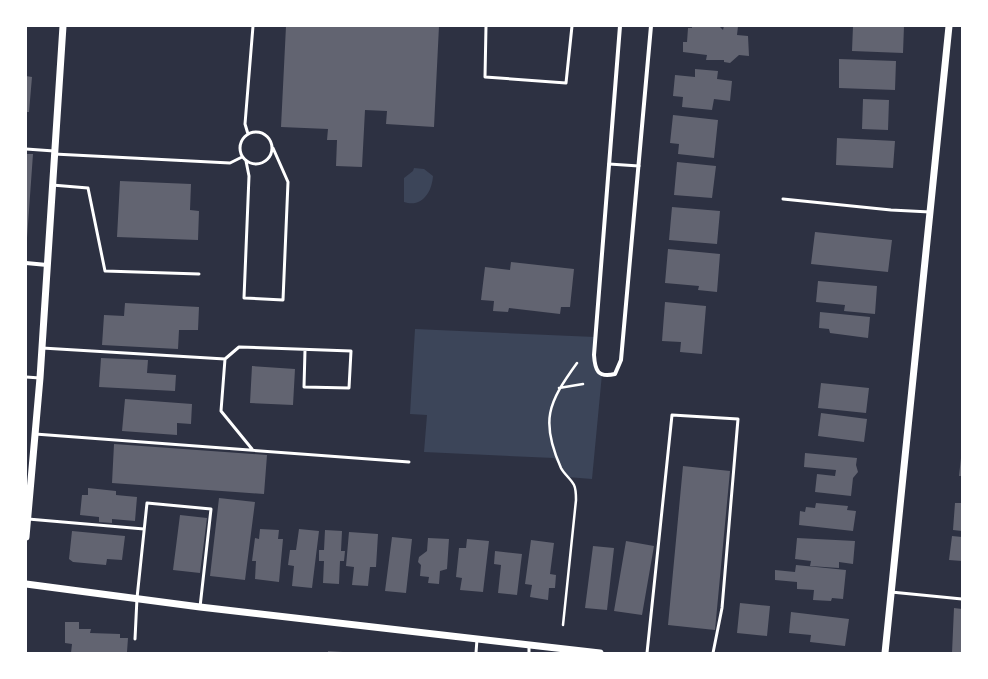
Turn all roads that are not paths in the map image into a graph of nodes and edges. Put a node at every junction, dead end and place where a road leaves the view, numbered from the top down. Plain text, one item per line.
1 (63, 26) edge
2 (252, 26) edge
3 (486, 26) edge
4 (572, 26) edge
5 (620, 26) edge
6 (651, 26) edge
7 (949, 26) edge
8 (248, 134) junction
9 (273, 148) junction
10 (26, 149) edge
11 (55, 153) junction
12 (242, 157) junction
13 (246, 161) junction
14 (609, 164) junction
15 (639, 166) junction
16 (52, 185) junction
17 (783, 199) dead end
18 (930, 212) junction
19 (26, 263) edge
20 (46, 265) junction
21 (199, 274) dead end
22 (42, 348) junction
23 (305, 350) junction
24 (225, 359) junction
25 (26, 377) edge
26 (40, 378) junction
27 (35, 434) junction
28 (252, 449) junction
29 (409, 462) dead end
30 (28, 519) junction
31 (144, 529) junction
32 (26, 537) edge
33 (26, 584) edge
34 (891, 592) junction
35 (137, 598) junction
36 (962, 599) edge
37 (200, 607) junction
38 (135, 639) dead end
39 (477, 639) junction
40 (529, 645) junction
41 (476, 653) edge
42 (529, 653) edge
43 (600, 653) edge
44 (647, 653) edge
45 (713, 653) edge
46 (885, 653) edge

1 - 11 street
2 - 8 lane
3 - 4 lane
5 - 14 street
6 - 15 street
7 - 18 street
8 - 9 lane
8 - 12 lane
9 - 13 lane
9 - 13 lane
10 - 11 lane
11 - 12 lane
11 - 16 street
12 - 13 lane
14 - 15 lane
14 - 15 street
16 - 20 street
16 - 21 lane
17 - 18 lane
18 - 34 street
19 - 20 street
20 - 22 street
22 - 24 lane
22 - 26 street
23 - 23 lane
23 - 24 lane
24 - 28 lane
25 - 26 lane
26 - 27 street
27 - 28 lane
27 - 30 street
28 - 29 lane
30 - 31 lane
30 - 32 street
31 - 35 lane
31 - 37 lane
33 - 35 street
34 - 36 lane
34 - 46 street
35 - 37 street
35 - 38 lane
37 - 39 street
39 - 40 street
39 - 41 lane
40 - 42 lane
40 - 43 street
44 - 45 lane

